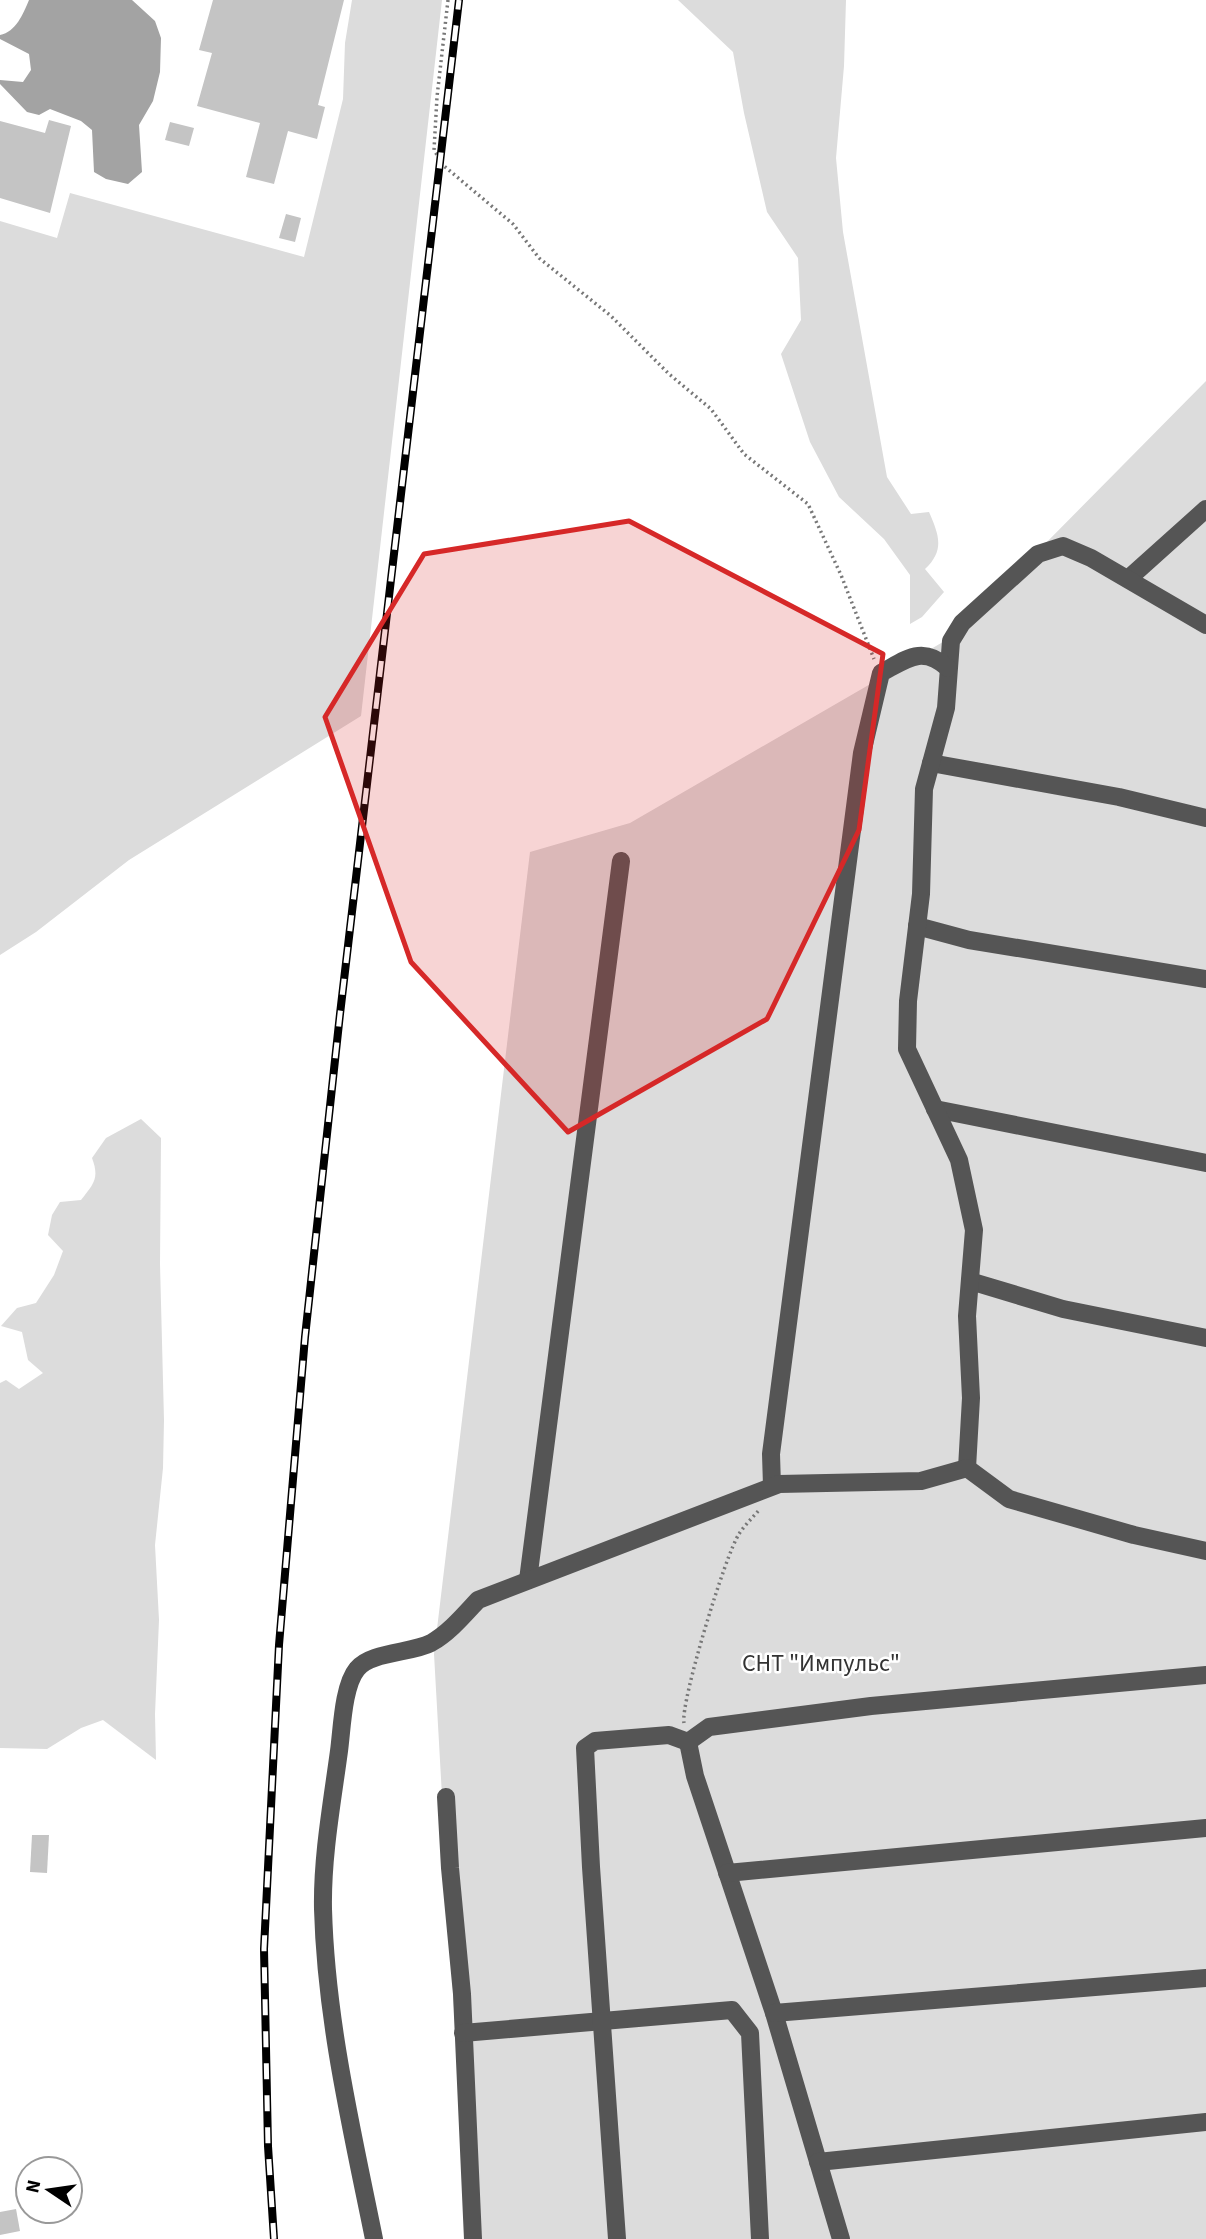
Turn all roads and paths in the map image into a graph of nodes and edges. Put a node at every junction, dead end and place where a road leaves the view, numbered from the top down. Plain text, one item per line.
1 (448, 0) edge
2 (1206, 509) edge
3 (1128, 579) junction
4 (1206, 625) edge
5 (948, 668) junction
6 (881, 673) junction
7 (931, 763) junction
8 (1206, 818) edge
9 (621, 861) dead end
10 (917, 926) junction
11 (1206, 979) edge
12 (935, 1109) junction
13 (1206, 1163) edge
14 (970, 1281) junction
15 (1206, 1338) edge
16 (967, 1468) junction
17 (772, 1486) junction
18 (1206, 1551) edge
19 (528, 1580) junction
20 (1206, 1675) edge
21 (688, 1742) junction
22 (446, 1797) dead end
23 (1206, 1828) edge
24 (727, 1873) junction
25 (1206, 1978) edge
26 (774, 2013) junction
27 (602, 2022) junction
28 (463, 2033) junction
29 (1206, 2122) edge
30 (818, 2162) junction
31 (374, 2239) edge
32 (473, 2239) edge
33 (617, 2239) edge
34 (760, 2239) edge
35 (841, 2239) edge

1 - 6 path
2 - 3 lane
3 - 4 lane
3 - 5 lane
5 - 6 lane
5 - 7 lane
6 - 17 lane
7 - 8 lane
7 - 10 lane
9 - 19 lane
10 - 11 lane
10 - 12 lane
12 - 13 lane
12 - 14 lane
14 - 15 lane
14 - 16 lane
16 - 17 lane
16 - 18 lane
17 - 19 lane
17 - 21 path
19 - 31 lane
20 - 21 lane
21 - 24 lane
21 - 27 lane
22 - 28 lane
23 - 24 lane
24 - 26 lane
25 - 26 lane
26 - 30 lane
27 - 28 lane
27 - 33 lane
27 - 34 lane
28 - 32 lane
29 - 30 lane
30 - 35 lane

